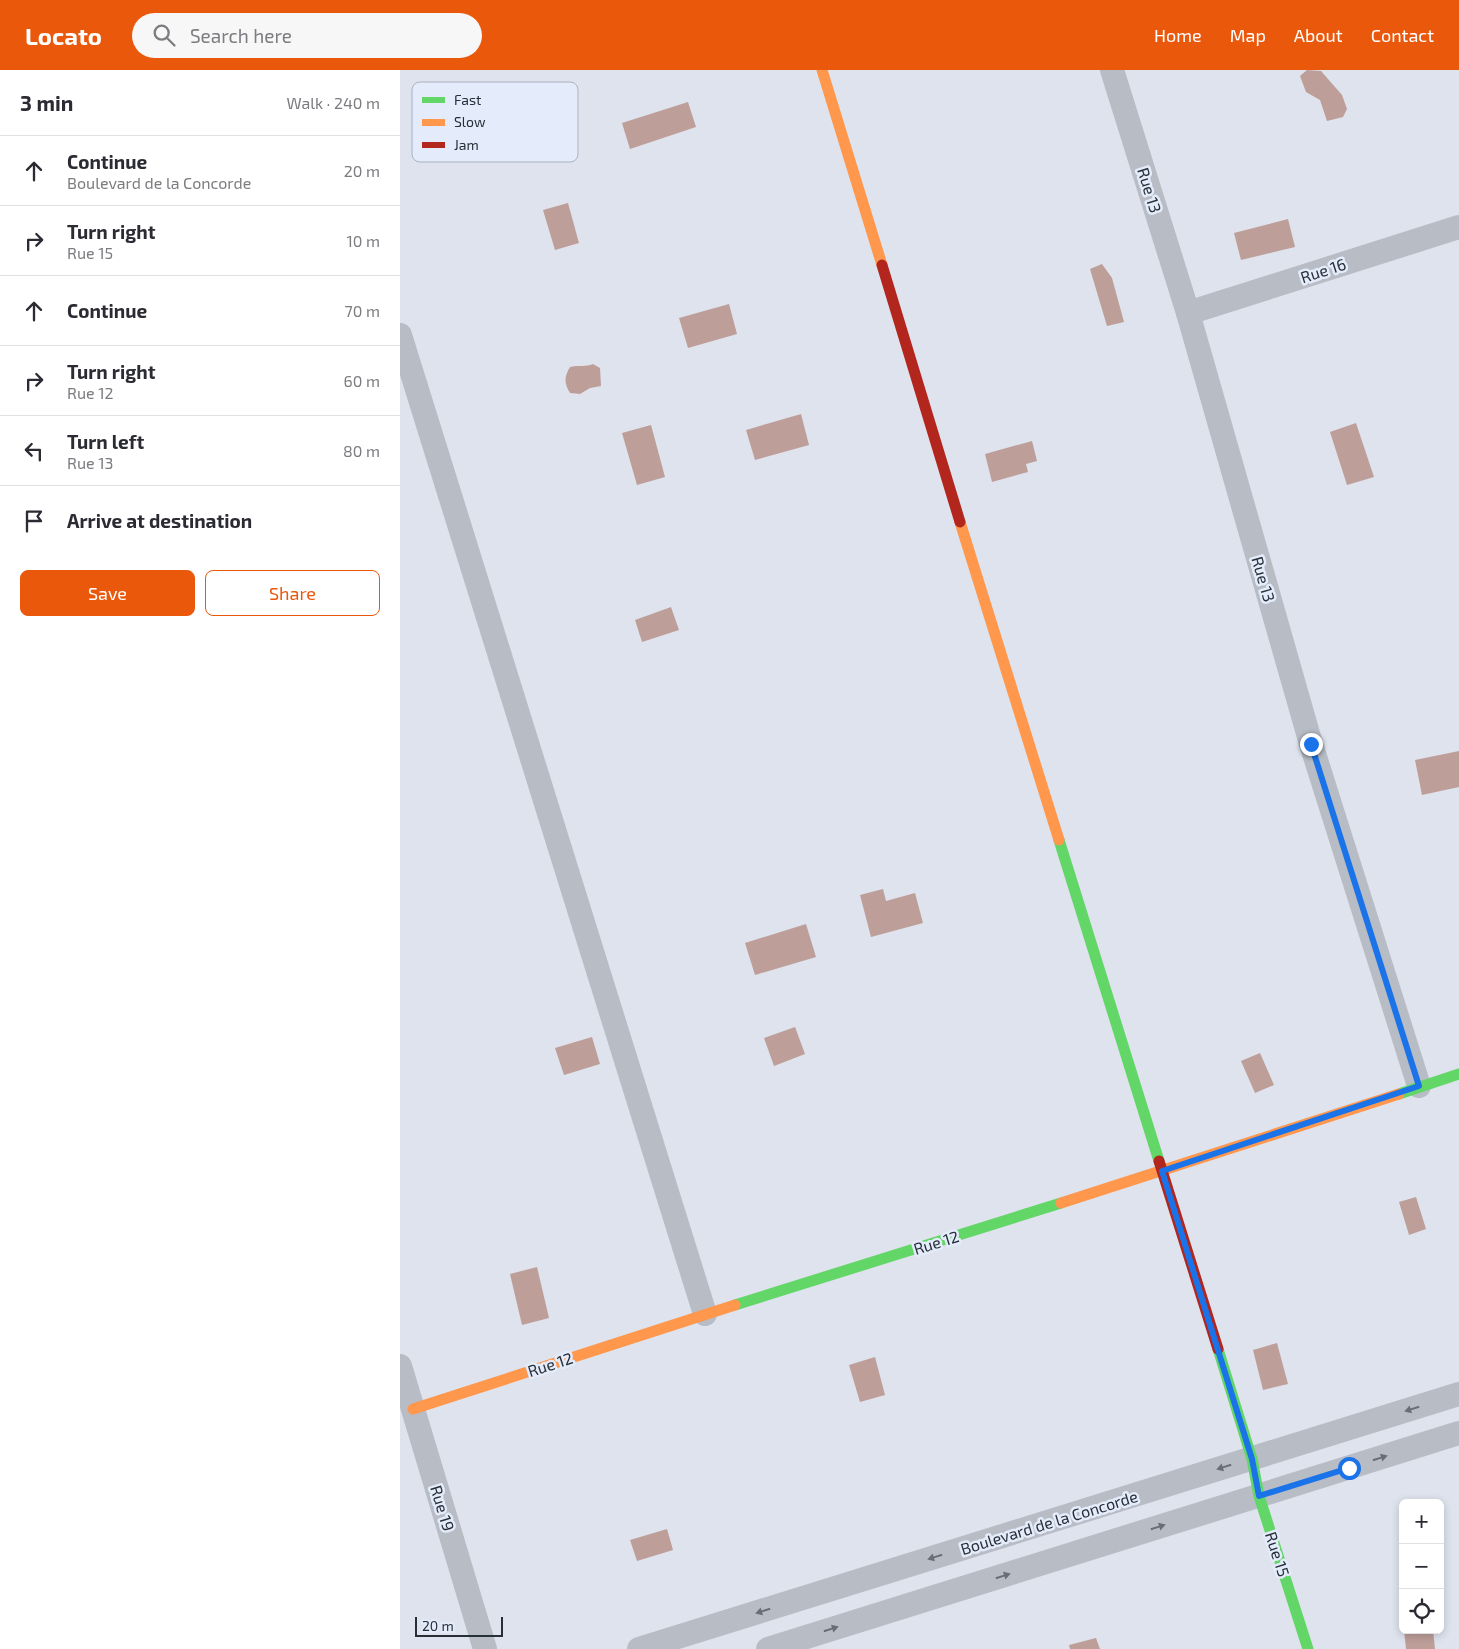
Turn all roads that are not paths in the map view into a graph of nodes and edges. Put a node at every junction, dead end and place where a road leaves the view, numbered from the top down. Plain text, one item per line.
1 (822, 70) edge
2 (1112, 70) edge
3 (1459, 227) edge
4 (1188, 313) junction
5 (400, 335) edge
6 (1459, 1074) edge
7 (1419, 1086) junction
8 (1162, 1171) junction
9 (705, 1314) junction
10 (400, 1366) edge
11 (1459, 1394) edge
12 (413, 1409) junction
13 (1459, 1433) edge
14 (1252, 1459) junction
15 (1259, 1496) junction
16 (788, 1603) junction
17 (796, 1645) edge
18 (485, 1649) edge
19 (639, 1649) edge
20 (768, 1649) edge
21 (1308, 1649) edge

1 - 8 street, Rue 15
2 - 4 street, Rue 13
3 - 4 street, Rue 16
4 - 7 street, Rue 13
5 - 9 street
6 - 7 street, Rue 12
7 - 8 street, Rue 12
8 - 9 street, Rue 12
8 - 14 street, Rue 15
9 - 12 street, Rue 12
10 - 12 street, Rue 19
11 -> 14 street, Boulevard de la Concorde
12 - 18 street, Rue 19
15 -> 13 street
14 - 15 street, Rue 15
14 -> 16 street, Boulevard de la Concorde
17 -> 15 street
15 - 21 street, Rue 15
16 - 17 street
16 -> 19 street, Boulevard de la Concorde
17 - 20 street

